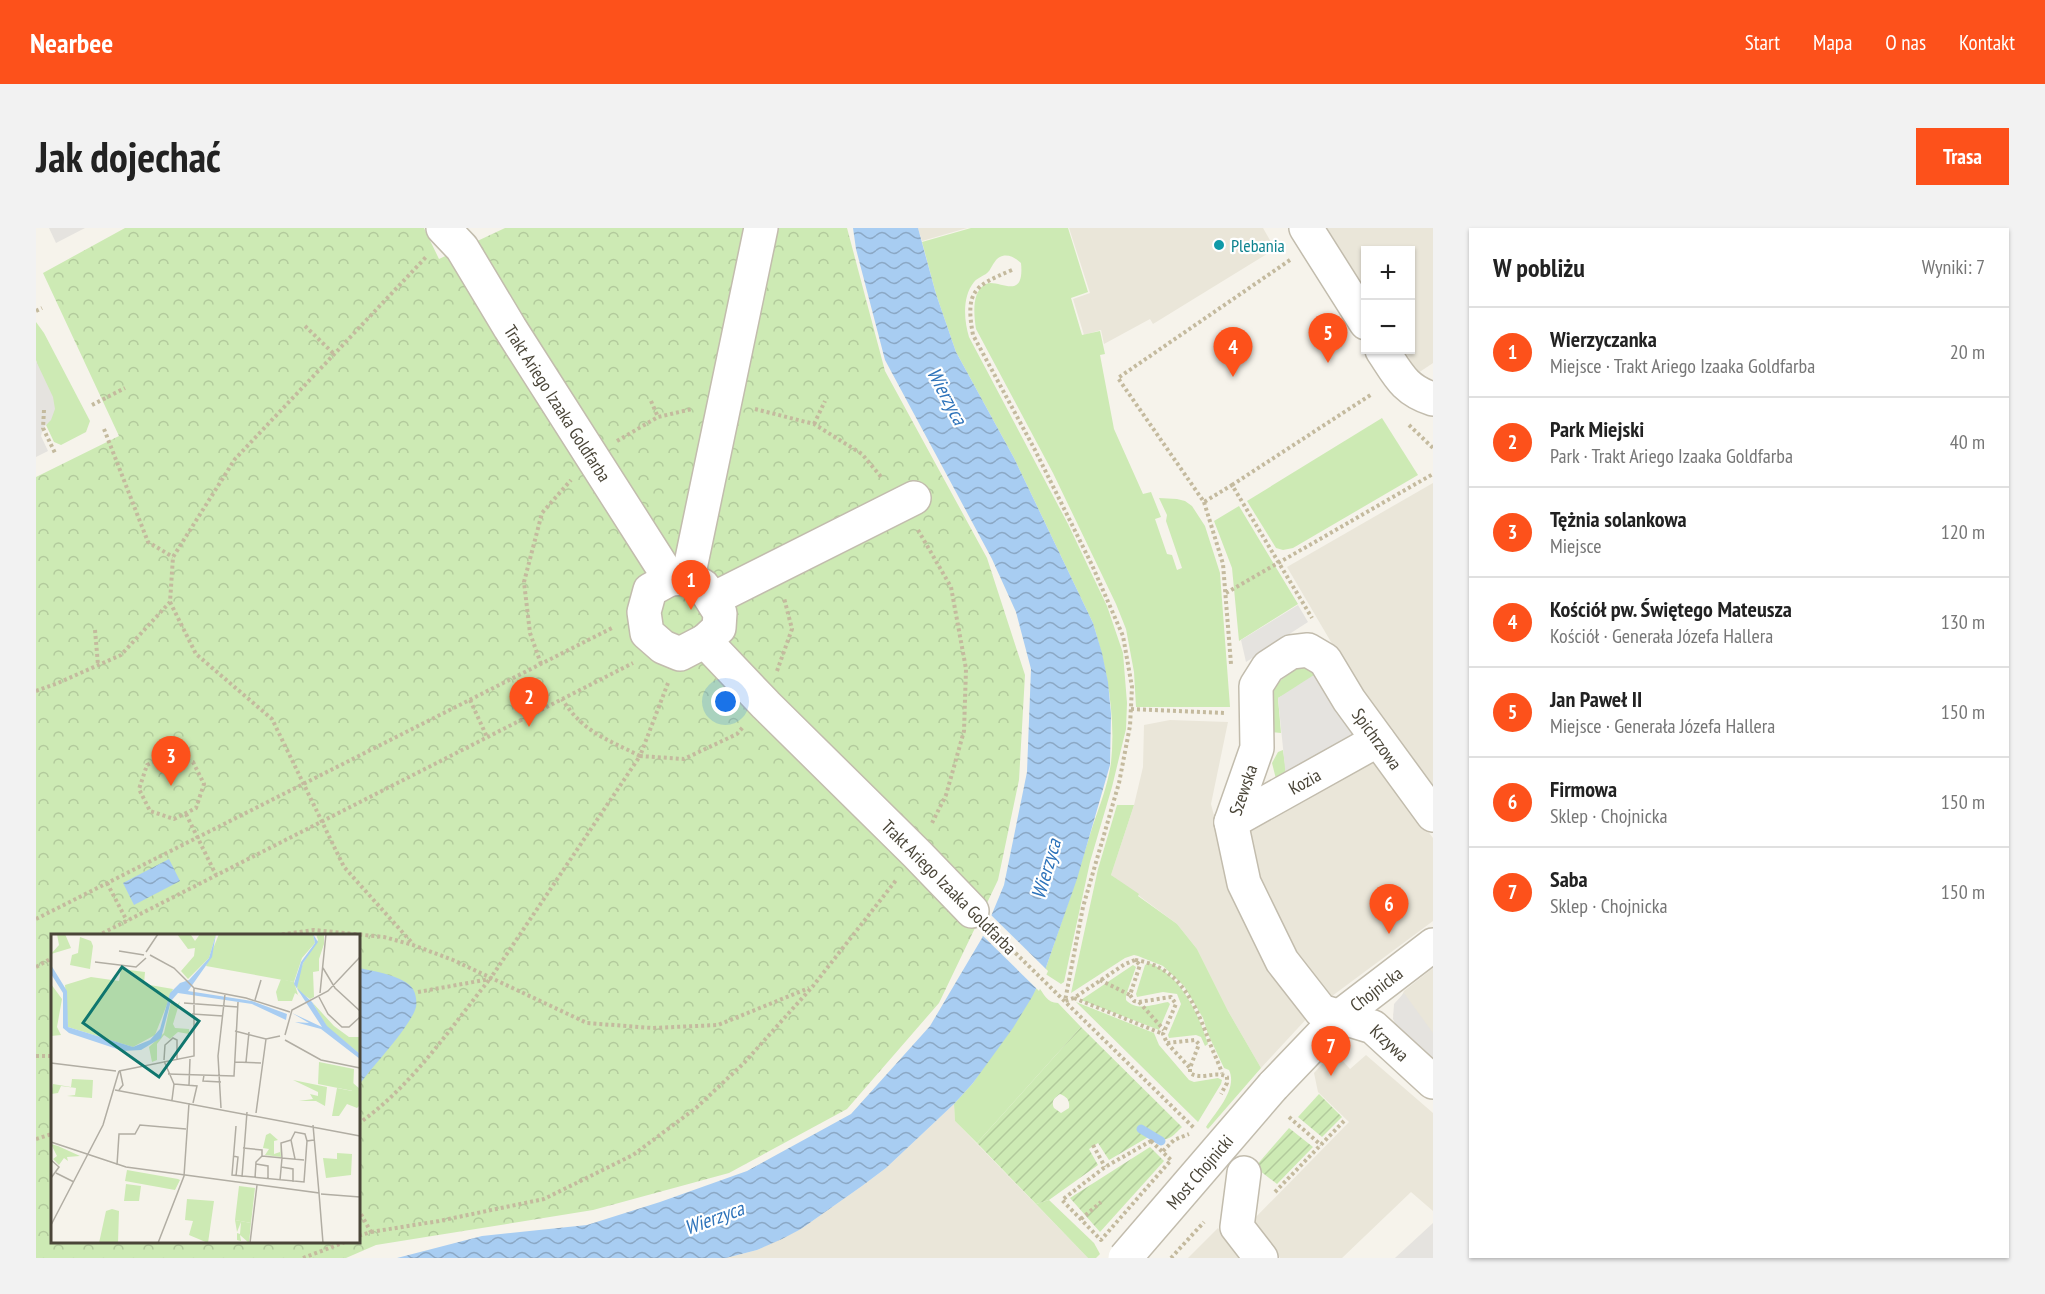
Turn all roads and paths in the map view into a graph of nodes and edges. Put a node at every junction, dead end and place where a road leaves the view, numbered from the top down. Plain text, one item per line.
1 (761, 228) edge
2 (456, 231) edge
3 (1311, 235) edge
4 (1012, 270) dead end
5 (42, 308) dead end
6 (36, 311) edge
7 (1361, 316) edge
8 (305, 326) dead end
9 (334, 354) junction
10 (1385, 354) edge
11 (125, 388) dead end
12 (1380, 389) dead end
13 (1433, 399) edge
14 (651, 401) dead end
15 (724, 401) junction
16 (825, 401) dead end
17 (92, 405) dead end
18 (44, 410) dead end
19 (658, 417) dead end
20 (814, 424) junction
21 (1408, 425) dead end
22 (105, 429) dead end
23 (1433, 448) edge
24 (55, 453) dead end
25 (1433, 474) edge
26 (1232, 485) junction
27 (909, 500) junction
28 (1204, 502) junction
29 (173, 557) junction
30 (1279, 562) junction
31 (679, 578) junction
32 (1226, 593) junction
33 (713, 599) junction
34 (170, 602) junction
35 (644, 612) junction
36 (1315, 623) dead end
37 (96, 630) dead end
38 (705, 641) junction
39 (663, 647) junction
40 (1325, 660) joint
41 (98, 665) junction
42 (1232, 670) dead end
43 (36, 691) edge
44 (562, 699) junction
45 (470, 700) junction
46 (1131, 709) junction
47 (1235, 713) dead end
48 (487, 737) junction
49 (1378, 740) junction
50 (305, 783) junction
51 (186, 814) junction
52 (1433, 815) edge
53 (322, 821) junction
54 (1231, 822) junction
55 (197, 837) junction
56 (917, 854) junction
57 (216, 875) junction
58 (107, 883) junction
59 (972, 911) joint
60 (36, 919) edge
61 (127, 921) junction
62 (101, 934) edge
63 (285, 934) edge
64 (354, 934) edge
65 (360, 935) edge
66 (413, 945) junction
67 (1433, 945) edge
68 (51, 959) edge
69 (1135, 960) junction
70 (36, 967) edge
71 (490, 979) junction
72 (1100, 980) junction
73 (813, 986) junction
74 (418, 992) dead end
75 (1130, 995) junction
76 (1074, 998) junction
77 (1065, 1001) junction
78 (1139, 1002) junction
79 (1339, 1017) junction
80 (1163, 1032) junction
81 (1167, 1043) junction
82 (36, 1056) edge
83 (51, 1057) edge
84 (1190, 1068) junction
85 (1222, 1073) junction
86 (1433, 1082) edge
87 (1273, 1086) joint
88 (1216, 1104) dead end
89 (1289, 1118) dead end
90 (1344, 1121) dead end
91 (360, 1124) edge
92 (1197, 1130) dead end
93 (51, 1134) edge
94 (36, 1139) edge
95 (1174, 1140) dead end
96 (1093, 1145) dead end
97 (1321, 1145) junction
98 (1163, 1151) junction
99 (1106, 1167) junction
100 (1244, 1173) joint
101 (1101, 1202) dead end
102 (360, 1213) edge
103 (1081, 1219) junction
104 (1202, 1225) dead end
105 (371, 1232) junction
106 (360, 1235) edge
107 (342, 1243) edge
108 (303, 1258) edge
109 (1125, 1258) edge
110 (1171, 1258) edge
111 (1261, 1258) edge

1 - 15 street
2 - 9 path
2 - 31 street, Trakt Ariego Izaaka Goldfarba
3 - 7 street
3 - 28 path
4 - 46 path
5 - 6 path
8 - 9 path
9 - 29 path
10 - 13 street
11 - 17 path
12 - 26 path
14 - 19 path
15 - 20 path
15 - 31 street
16 - 20 path
18 - 24 path
20 - 27 path
21 - 23 path
22 - 29 path
25 - 30 path
26 - 28 path
26 - 30 path
27 - 33 street
27 - 56 path
28 - 32 path
29 - 34 path
30 - 32 path
30 - 36 path
31 - 33 street, Trakt Ariego Izaaka Goldfarba
31 - 35 street
32 - 42 path
33 - 38 street
34 - 41 path
34 - 50 path
35 - 39 street
35 - 45 path
37 - 41 path
38 - 39 street
38 - 56 street, Trakt Ariego Izaaka Goldfarba
39 - 44 path
40 - 49 street, Spichrzowa
40 - 54 street, Szewska
41 - 43 path
44 - 48 path
44 - 71 path
45 - 48 path
45 - 50 path
46 - 47 path
46 - 77 path
48 - 53 path
49 - 52 street, Spichrzowa
49 - 54 street, Kozia
50 - 53 path
50 - 55 path
51 - 51 path
51 - 55 path
53 - 57 path
53 - 66 path
54 - 79 street, Szewska
55 - 57 path
55 - 58 path
56 - 59 street, Trakt Ariego Izaaka Goldfarba
56 - 73 path
57 - 61 path
58 - 60 path
58 - 61 path
59 - 77 path, Trakt Ariego Izaaka Goldfarba
61 - 62 path
63 - 64 path
65 - 66 path
66 - 71 path
67 - 79 street, Chojnicka
68 - 70 path
69 - 72 path
69 - 75 path
69 - 85 path
71 - 73 path
71 - 74 path
71 - 91 path
72 - 75 path
72 - 76 path
73 - 105 path
75 - 78 path
76 - 77 path
76 - 80 path
77 - 92 path, Trakt Ariego Izaaka Goldfarba
78 - 80 path
78 - 80 path
79 - 86 street, Krzywa
79 - 87 street, Chojnicka
80 - 81 path
81 - 84 path
81 - 84 path
82 - 83 path
84 - 85 path
85 - 88 path
87 - 109 street, Most Chojnicki, bridge
89 - 97 path
90 - 97 path
93 - 94 path
95 - 98 path
96 - 99 path
97 - 100 path
98 - 99 path
98 - 103 path
99 - 103 path
100 - 111 street
101 - 103 path
102 - 105 path
104 - 110 path
105 - 106 path
107 - 108 path

